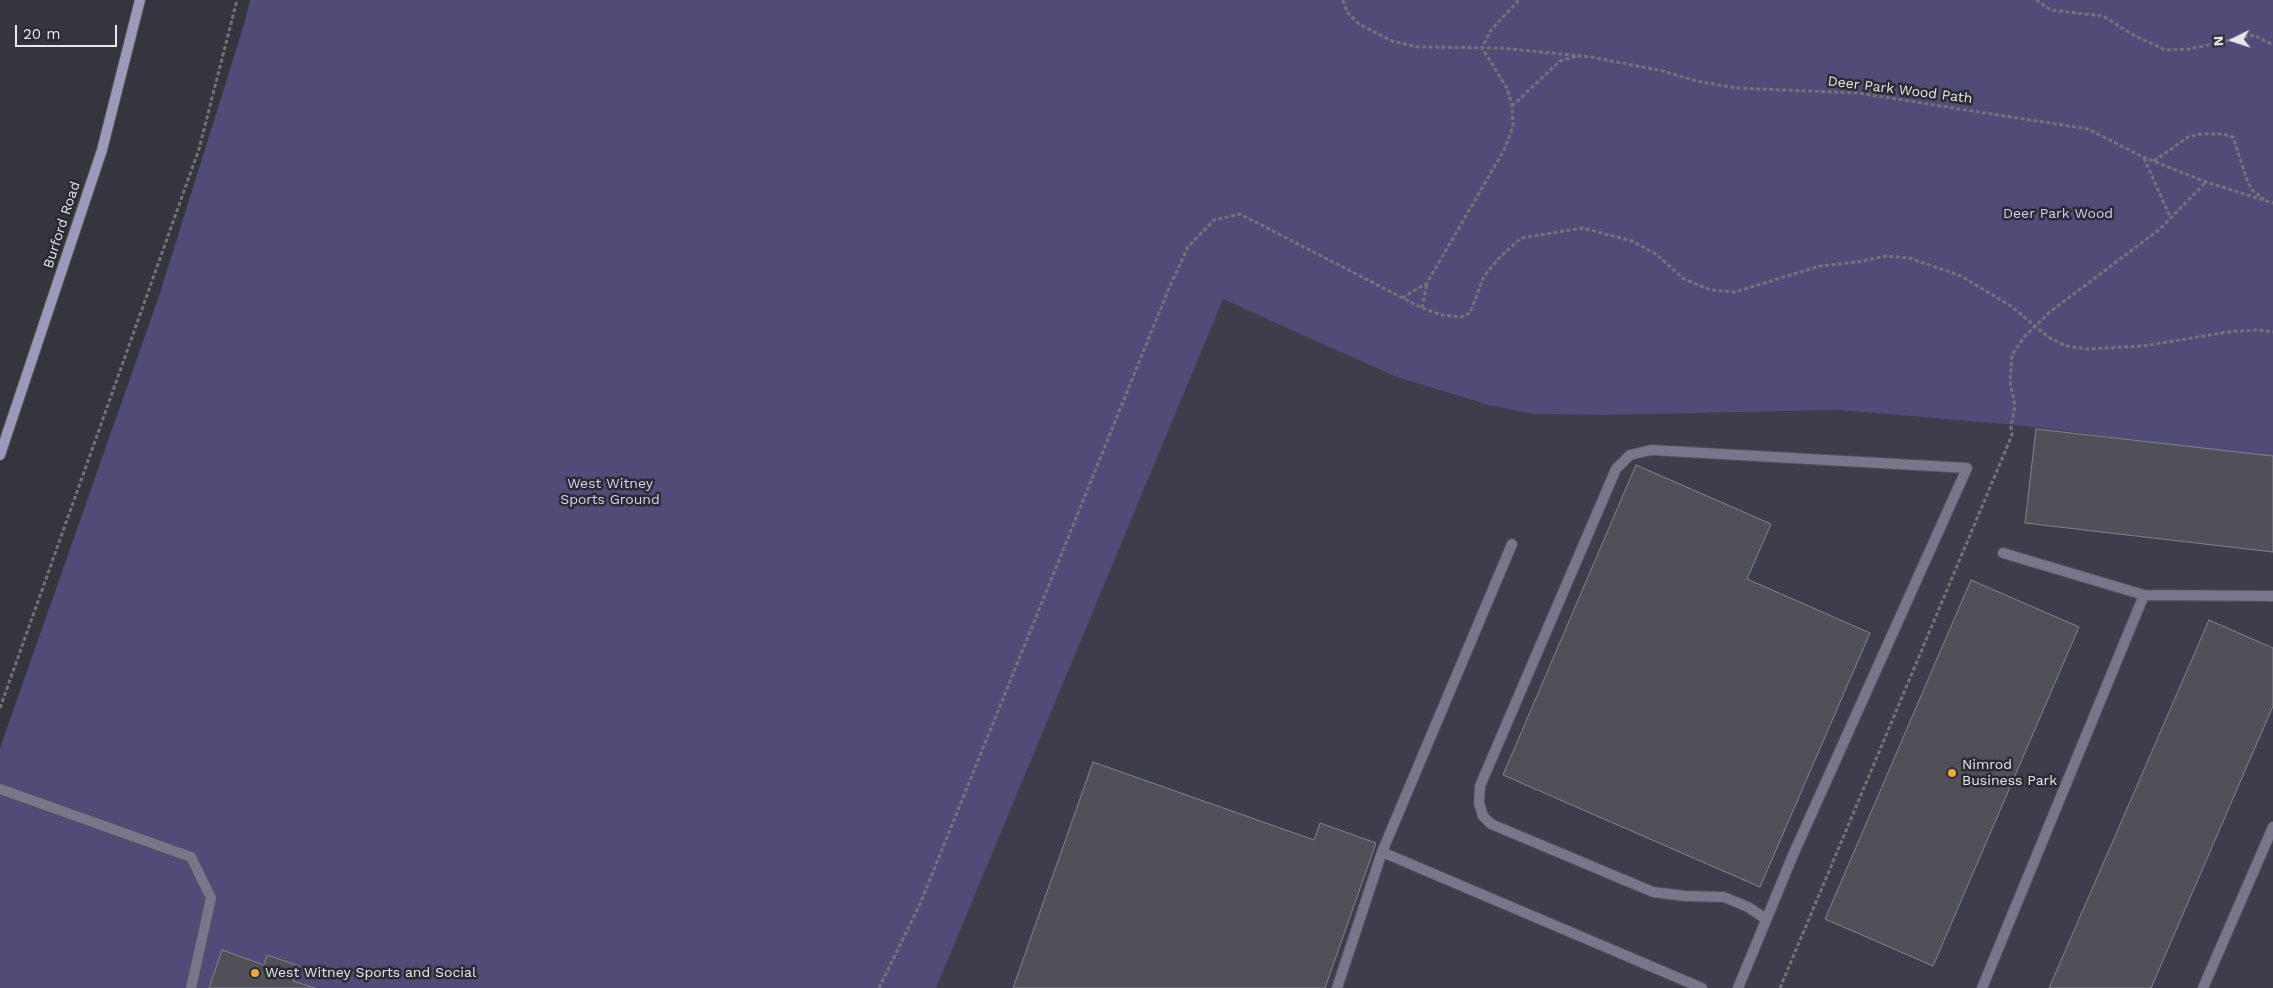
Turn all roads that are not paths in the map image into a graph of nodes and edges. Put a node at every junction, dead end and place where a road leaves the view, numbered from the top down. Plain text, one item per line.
1 (140, 0) edge
2 (0, 455) edge
3 (1512, 544) dead end
4 (2004, 553) dead end
5 (2144, 595) junction
6 (2273, 596) edge
7 (0, 789) edge
8 (2273, 827) edge
9 (1382, 852) junction
10 (1766, 919) junction
11 (191, 988) edge
12 (1337, 988) edge
13 (1702, 988) edge
14 (1738, 988) edge
15 (1982, 988) edge
16 (2203, 988) edge

1 - 2 main road, Burford Road
3 - 9 lane
4 - 5 lane
5 - 6 lane
5 - 15 lane
7 - 11 lane
8 - 16 lane
9 - 12 lane
9 - 13 lane
10 - 10 lane
10 - 14 lane

